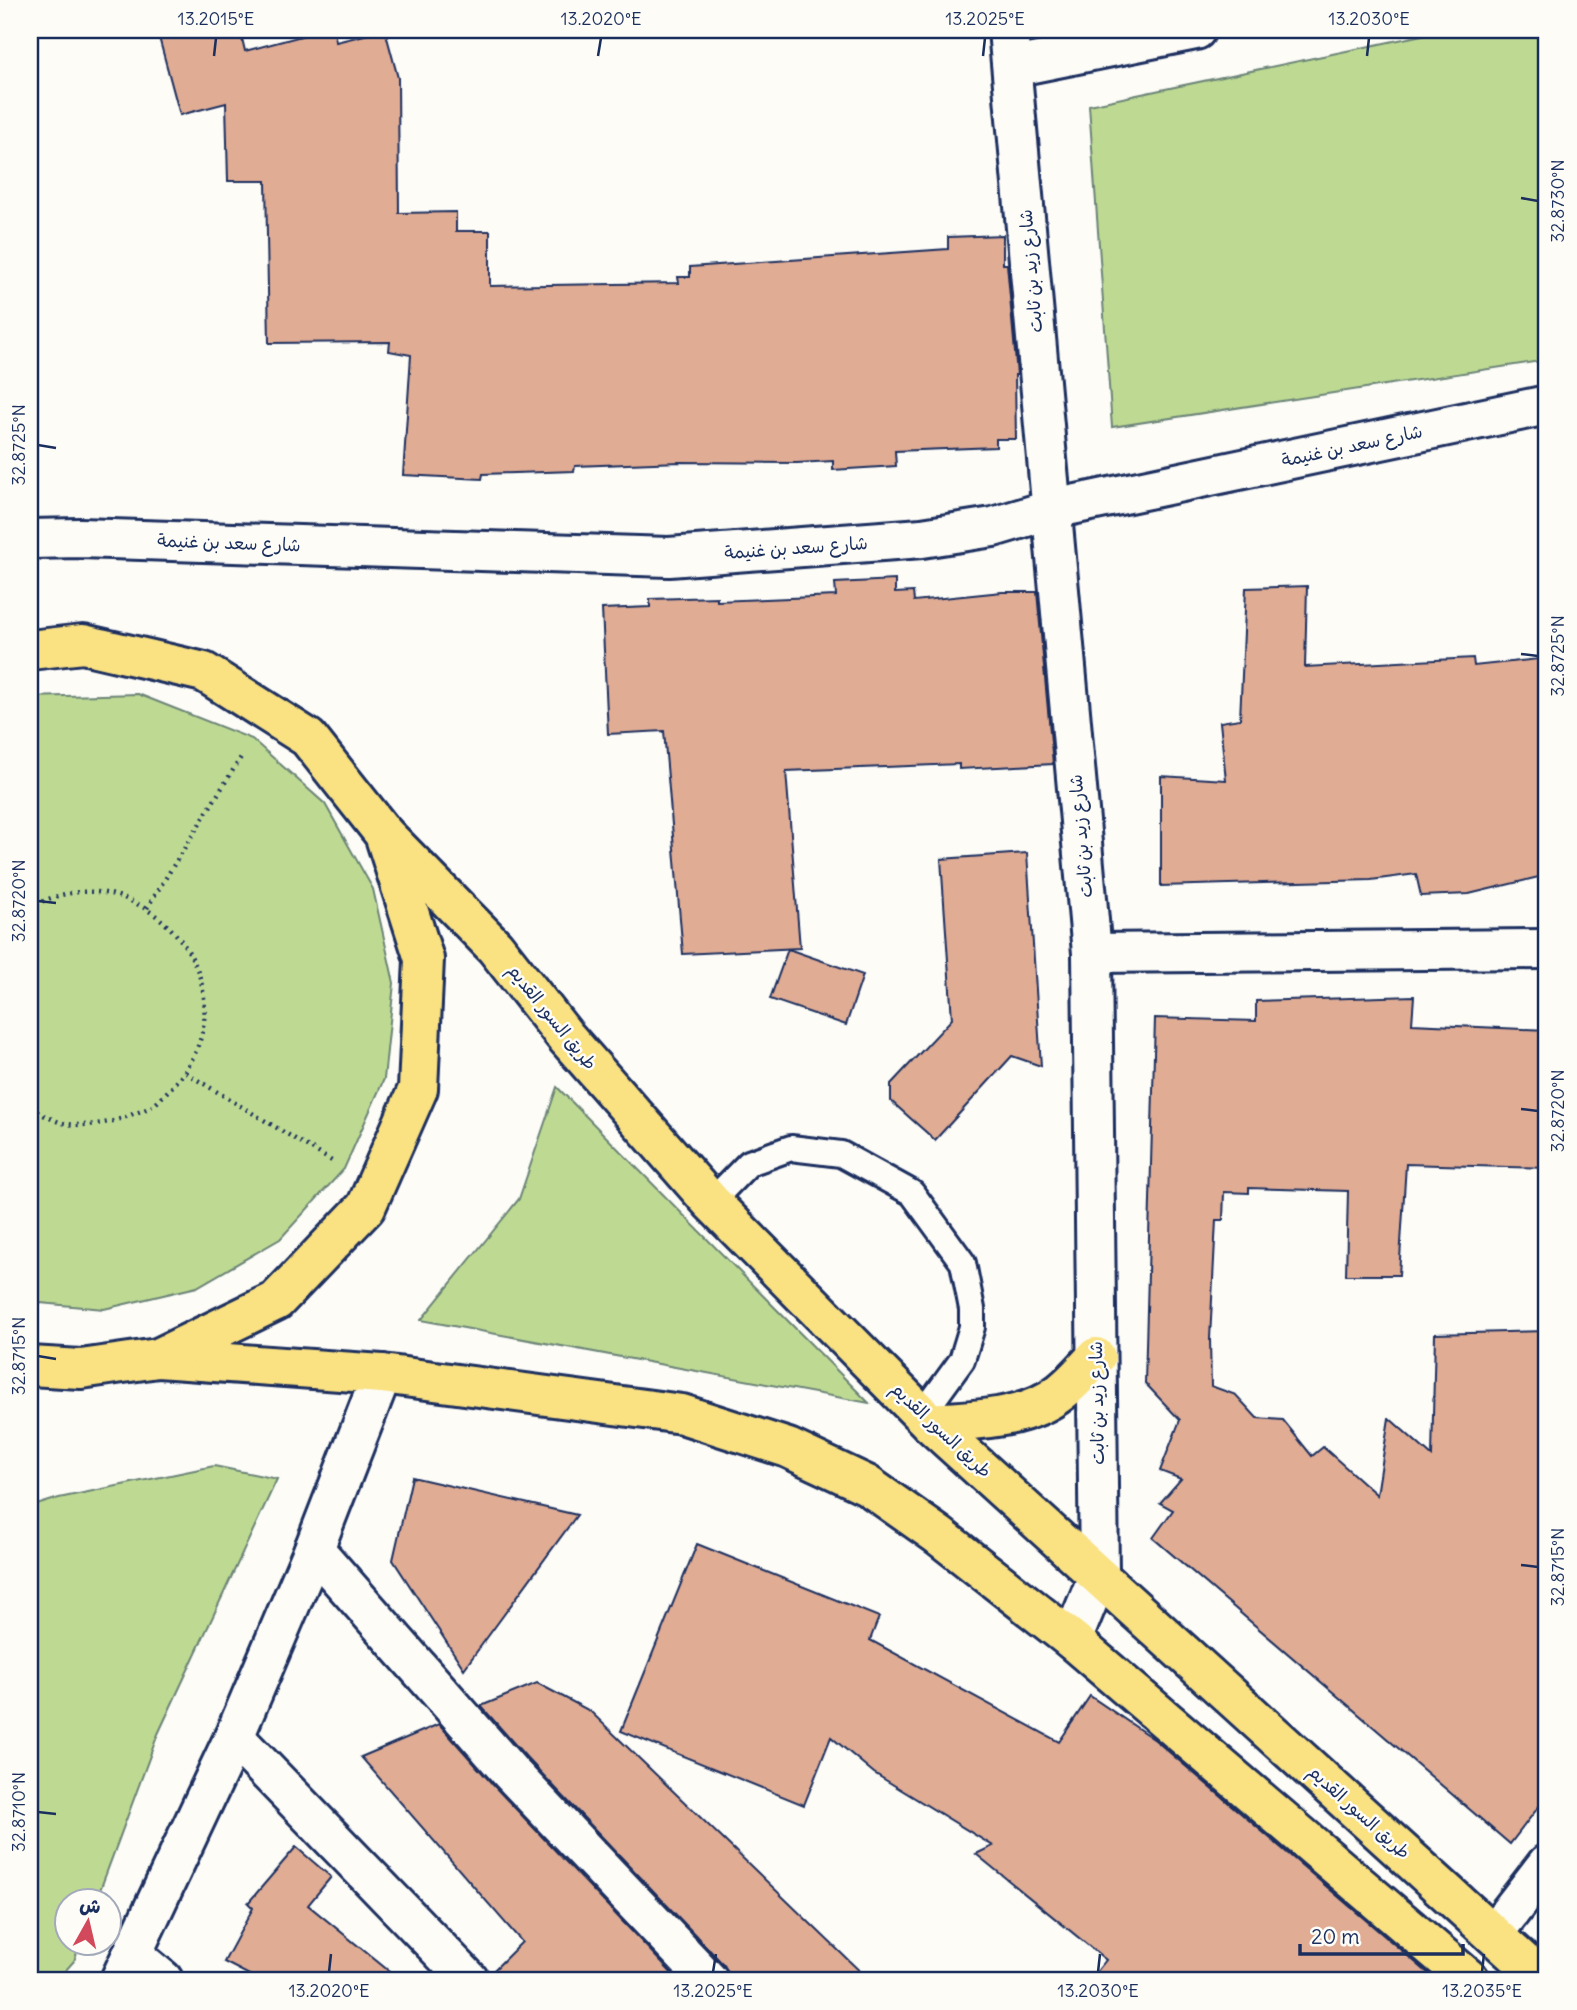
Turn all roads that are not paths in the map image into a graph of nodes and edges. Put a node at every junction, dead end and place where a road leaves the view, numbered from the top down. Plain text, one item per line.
1 (1008, 30) edge
2 (1196, 30) edge
3 (1013, 68) junction
4 (1547, 405) edge
5 (1053, 509) junction
6 (30, 539) edge
7 (30, 650) edge
8 (384, 834) junction
9 (1547, 949) edge
10 (1092, 953) junction
11 (711, 1202) junction
12 (158, 1357) junction
13 (1096, 1357) junction
14 (30, 1366) edge
15 (382, 1374) junction
16 (926, 1419) junction
17 (314, 1549) junction
18 (1099, 1574) junction
19 (1072, 1640) junction
20 (234, 1737) junction
21 (1547, 1864) edge
22 (1493, 1934) junction
23 (126, 1968) edge
24 (163, 1980) edge
25 (468, 1980) edge
26 (708, 1980) edge
27 (1470, 1980) edge
28 (1543, 1980) edge

1 - 3 street, شارع زيد بن ثابت
2 - 3 street
3 - 5 street, شارع زيد بن ثابت
4 - 5 street, شارع سعد بن غنيمة
5 - 6 street, شارع سعد بن غنيمة
5 - 10 street, شارع زيد بن ثابت
7 - 8 main road
8 - 11 main road, طريق السور القديم
8 - 12 main road
9 - 10 street
10 - 13 street, شارع زيد بن ثابت
11 - 16 main road, طريق السور القديم
11 - 16 lane
12 - 14 main road
12 - 15 main road
13 - 16 main road
13 - 18 street, شارع زيد بن ثابت
15 - 17 street
15 - 19 main road
16 - 18 main road, طريق السور القديم
17 - 20 street
17 - 26 street
18 - 19 street, شارع زيد بن ثابت
18 - 22 main road, طريق السور القديم
19 - 27 main road
20 - 23 street
20 - 25 street
21 - 22 street
22 - 28 main road, طريق السور القديم
23 - 24 street

